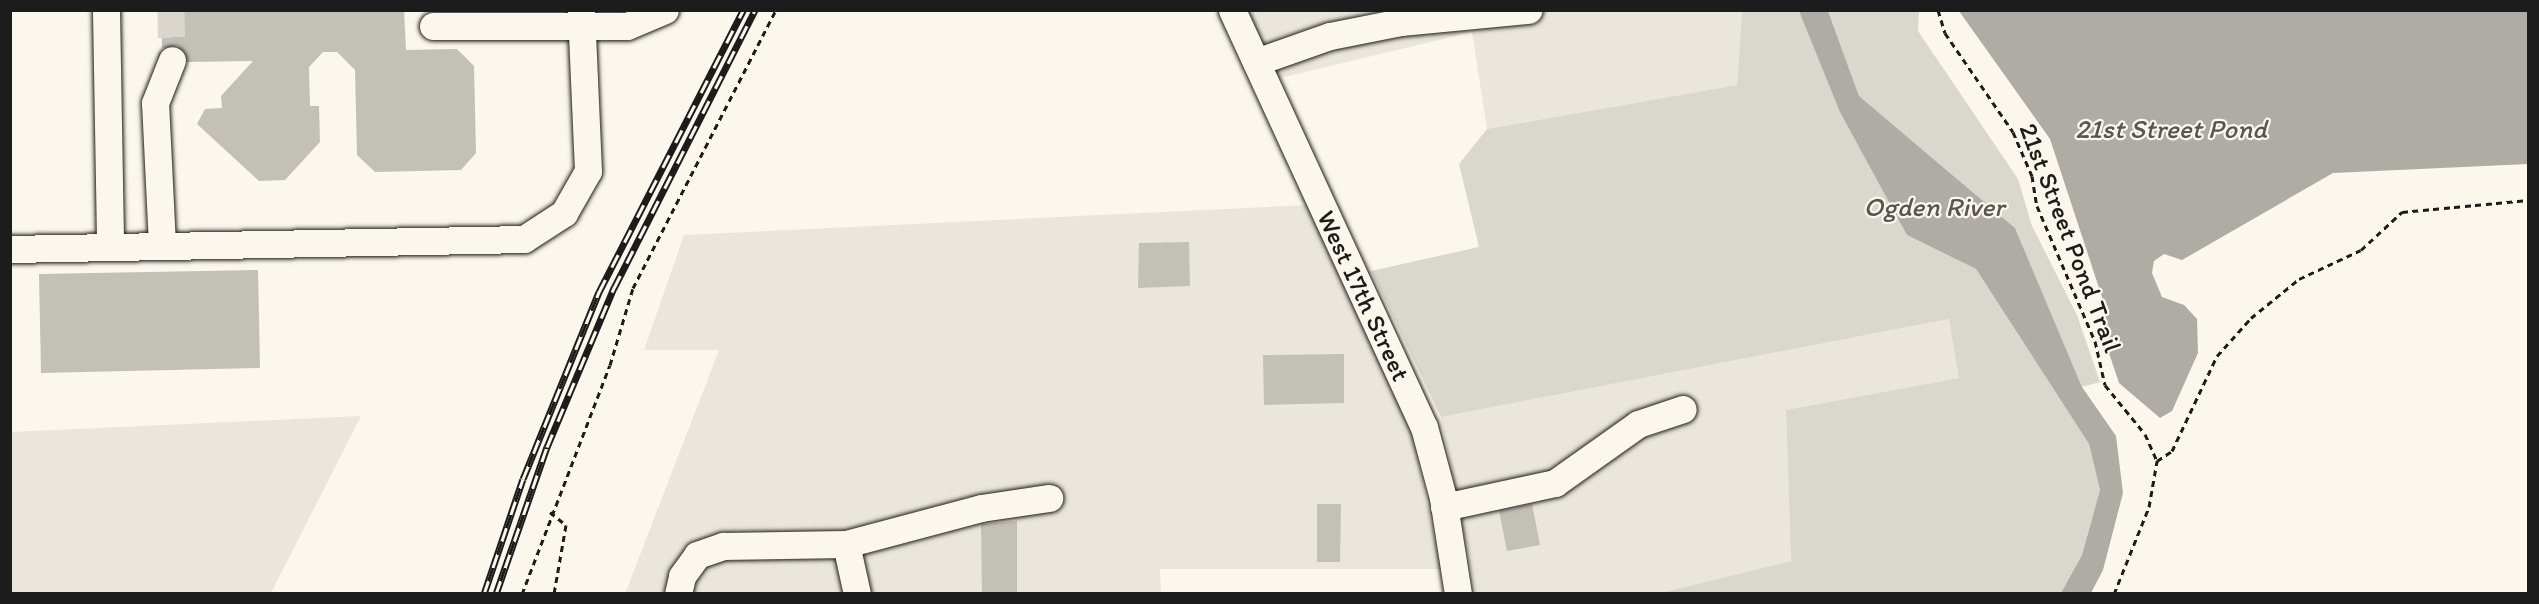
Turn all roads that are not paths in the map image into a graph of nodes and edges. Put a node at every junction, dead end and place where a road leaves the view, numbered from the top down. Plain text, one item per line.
1 (106, 10) edge
2 (665, 10) edge
3 (1232, 10) edge
4 (1528, 10) edge
5 (581, 18) edge
6 (433, 26) dead end
7 (172, 60) tunnel mouth
8 (1256, 62) junction
9 (162, 245) junction
10 (110, 246) junction
11 (10, 249) edge
12 (1683, 409) dead end
13 (1049, 498) dead end
14 (1444, 507) junction
15 (846, 544) junction
16 (678, 594) edge
17 (857, 594) edge
18 (1458, 594) edge

1 - 10 street
2 - 5 street
3 - 8 street, West 17th Street
4 - 8 street
5 - 6 street
5 - 9 street
7 - 9 street
8 - 14 street, West 17th Street
9 - 10 street
10 - 11 street
12 - 14 street
13 - 15 street
14 - 18 street, West 17th Street
15 - 16 street
15 - 17 street

